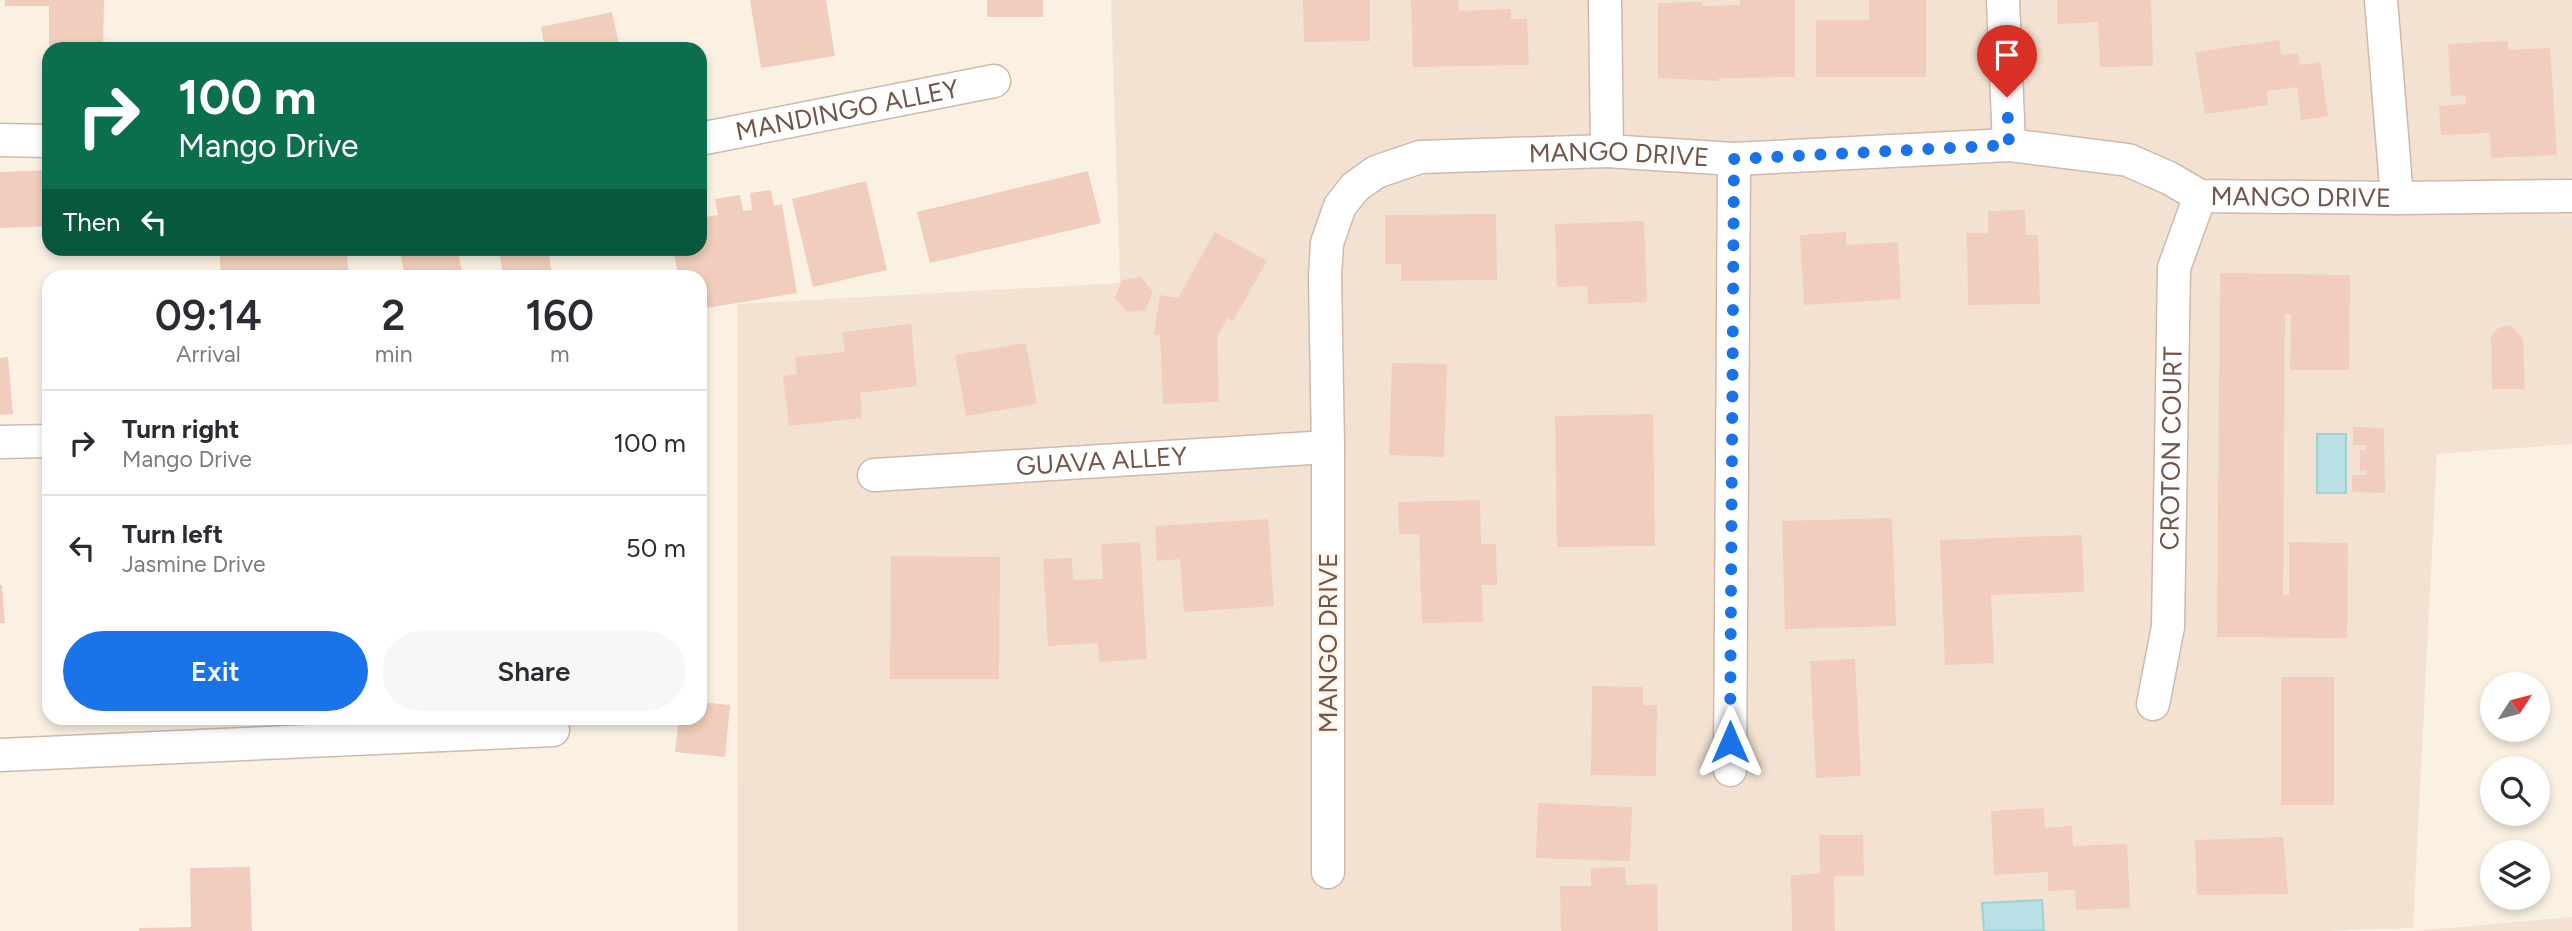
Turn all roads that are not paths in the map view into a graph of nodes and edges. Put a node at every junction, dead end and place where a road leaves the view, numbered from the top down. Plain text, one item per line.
1 (1605, 0) edge
2 (2003, 0) edge
3 (2381, 0) edge
4 (994, 81) dead end
5 (707, 138) edge
6 (0, 140) edge
7 (42, 141) edge
8 (2009, 145) junction
9 (1607, 151) junction
10 (1734, 159) junction
11 (2572, 196) edge
12 (2200, 197) junction
13 (2397, 198) junction
14 (42, 441) edge
15 (0, 442) edge
16 (1328, 447) junction
17 (874, 475) dead end
18 (2153, 704) dead end
19 (553, 730) dead end
20 (0, 755) edge
21 (1730, 770) dead end
22 (1328, 872) dead end

1 - 9 street
2 - 8 street
3 - 13 street
4 - 5 street, MANDINGO ALLEY
6 - 7 street
8 - 10 street, MANGO DRIVE
8 - 12 street, MANGO DRIVE
9 - 10 street, MANGO DRIVE
9 - 16 street, MANGO DRIVE
10 - 21 street
11 - 13 street, MANGO DRIVE
12 - 13 street, MANGO DRIVE
12 - 18 street, CROTON COURT
14 - 15 street
16 - 17 street, GUAVA ALLEY
16 - 22 street, MANGO DRIVE
19 - 20 street

